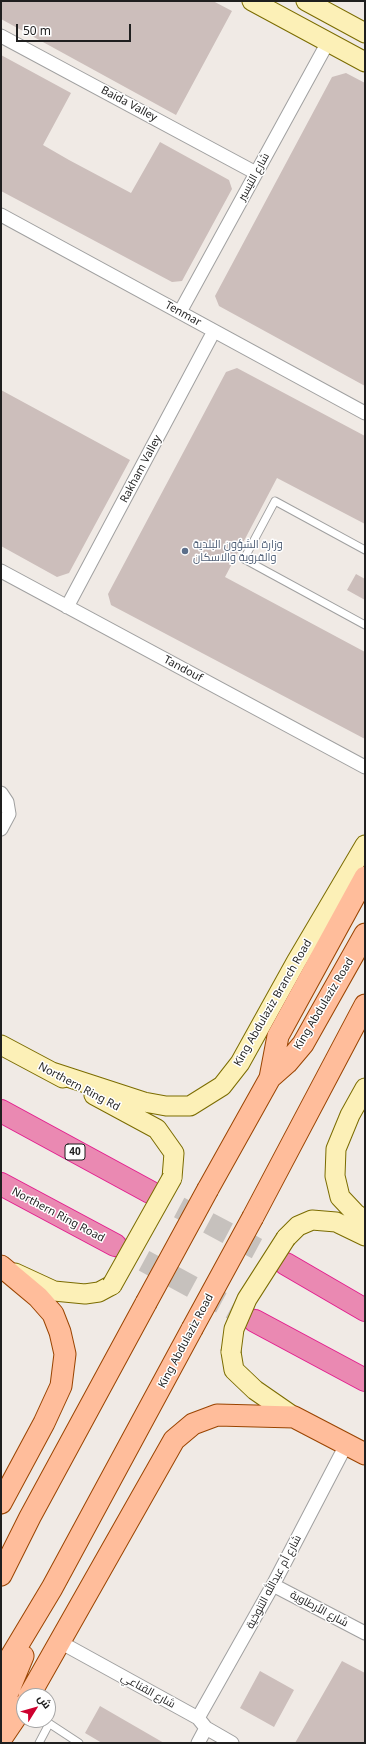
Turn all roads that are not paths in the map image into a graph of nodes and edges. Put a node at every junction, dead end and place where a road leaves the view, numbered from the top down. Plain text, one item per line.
1 (252, 1) edge
2 (306, 1) edge
3 (365, 33) edge
4 (1, 36) edge
5 (328, 42) junction
6 (365, 62) edge
7 (256, 172) junction
8 (1, 215) edge
9 (180, 312) junction
10 (214, 331) junction
11 (365, 413) edge
12 (365, 550) edge
13 (1, 571) edge
14 (67, 607) junction
15 (365, 625) edge
16 (365, 767) edge
17 (1, 793) edge
18 (1, 829) edge
19 (365, 845) edge
20 (365, 877) edge
21 (365, 934) edge
22 (365, 1005) edge
23 (365, 1030) edge
24 (1, 1045) edge
25 (52, 1072) junction
26 (270, 1078) junction
27 (365, 1088) edge
28 (311, 1110) junction
29 (1, 1111) edge
30 (1, 1184) edge
31 (150, 1192) tunnel mouth
32 (360, 1228) edge
33 (115, 1245) tunnel mouth
34 (286, 1264) tunnel mouth
35 (4, 1267) edge
36 (365, 1310) edge
37 (255, 1321) tunnel mouth
38 (365, 1380) edge
39 (294, 1417) junction
40 (346, 1445) junction
41 (365, 1454) edge
42 (1, 1502) edge
43 (30, 1517) junction
44 (1, 1560) edge
45 (1, 1575) edge
46 (273, 1585) junction
47 (52, 1588) junction
48 (365, 1634) edge
49 (60, 1642) junction
50 (1, 1673) edge
51 (34, 1688) edge
52 (1, 1709) edge
53 (16, 1717) edge
54 (202, 1723) junction
55 (45, 1728) edge
56 (56, 1728) edge
57 (1, 1739) edge
58 (39, 1743) edge
59 (79, 1743) edge
60 (198, 1743) edge
61 (232, 1743) edge

1 - 5 street
2 - 3 street
4 - 7 street, Baida Valley
5 - 6 street
5 - 7 street, شارع التيسير
7 - 9 street, شارع التيسير
8 - 9 street, Tenmar
9 - 10 street, Tenmar
10 - 11 street, Tenmar
10 - 14 street, Rakham Valley
12 - 15 lane
13 - 14 street, Tandouf
14 - 16 street, Tandouf
17 - 18 street
19 - 25 street, King Abdulaziz Branch Road
20 - 26 main road
21 - 26 main road, King Abdulaziz Road
22 - 28 main road, King Abdulaziz Road
23 - 28 main road
24 - 25 street, Northern Ring Rd
25 - 35 street, Northern Ring Rd, bridge
26 - 43 main road, King Abdulaziz Road, bridge
27 - 32 street
28 - 47 main road, King Abdulaziz Road, bridge
29 - 31 highway, 40
30 - 33 highway, Northern Ring Road
32 - 39 street, bridge
34 - 36 highway
35 - 42 main road
37 - 38 highway
39 - 40 main road
39 - 49 main road
40 - 41 main road
40 - 46 street, شارع أم عبدالله التنوخية
43 - 44 main road
43 - 45 main road, King Abdulaziz Road
46 - 48 street, شارع الأرطاوية
46 - 54 street, شارع أم عبدالله التنوخية
47 - 50 main road, King Abdulaziz Road
47 - 52 main road
49 - 51 main road
49 - 54 street, شارع القناعي
53 - 57 main road
54 - 60 street, شارع أم عبدالله التنوخية
54 - 61 street, شارع القناعي
55 - 58 lane
56 - 59 lane

